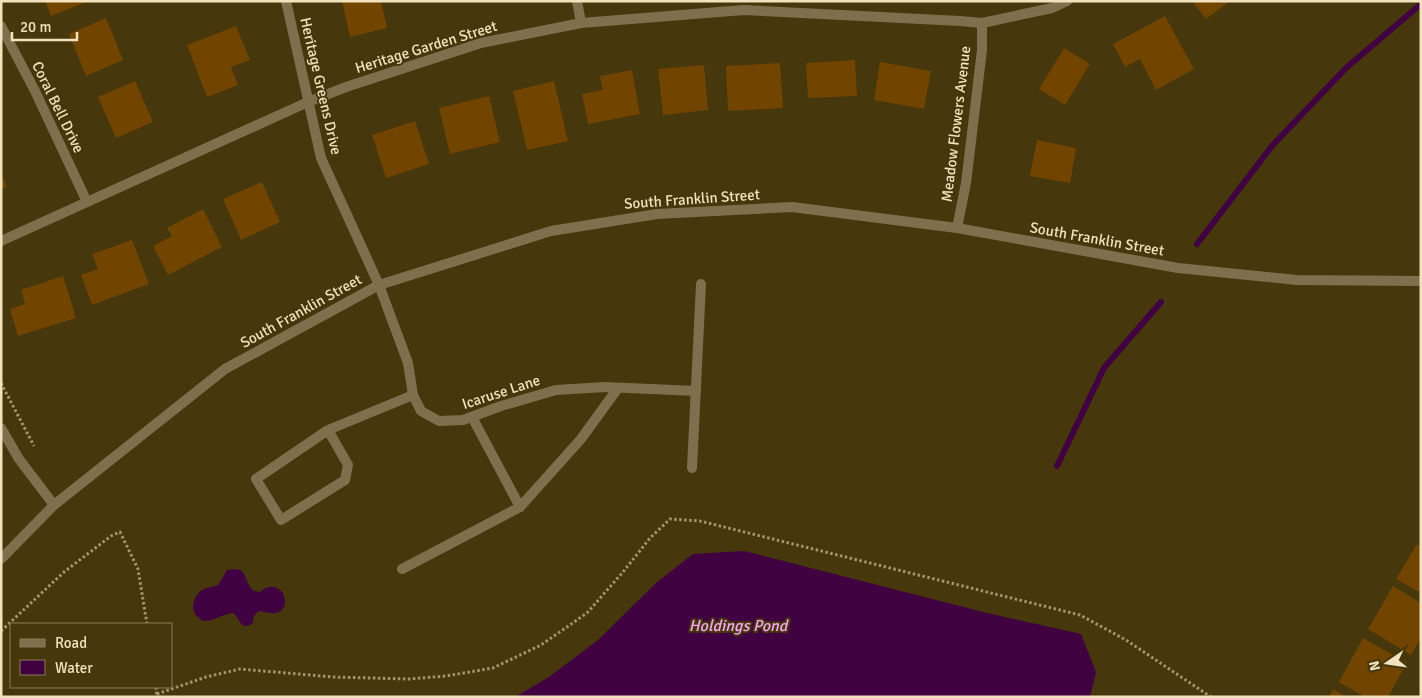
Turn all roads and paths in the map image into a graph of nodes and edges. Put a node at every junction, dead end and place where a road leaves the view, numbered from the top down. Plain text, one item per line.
1 (286, 1) edge
2 (577, 1) edge
3 (1067, 1) edge
4 (581, 23) junction
5 (982, 23) junction
6 (1, 26) edge
7 (308, 102) junction
8 (87, 202) junction
9 (957, 228) junction
10 (1, 241) edge
11 (1421, 280) edge
12 (701, 284) dead end
13 (379, 285) junction
14 (1, 383) edge
15 (618, 388) junction
16 (696, 391) junction
17 (413, 395) junction
18 (472, 417) junction
19 (1, 428) edge
20 (328, 430) junction
21 (34, 446) dead end
22 (692, 468) dead end
23 (54, 506) junction
24 (520, 507) junction
25 (1, 559) edge
26 (402, 568) dead end
27 (147, 623) edge
28 (1, 631) edge
29 (157, 695) edge
30 (1212, 697) edge

1 - 7 street, Heritage Greens Drive
2 - 4 street
3 - 5 street, Heritage Garden Street
4 - 5 street, Heritage Garden Street
4 - 7 street, Heritage Garden Street
5 - 9 street, Meadow Flowers Avenue
6 - 8 street, Coral Bell Drive
7 - 8 street, Heritage Garden Street
7 - 13 street, Heritage Greens Drive
8 - 10 street, Heritage Garden Street
9 - 11 street, South Franklin Street
9 - 13 street, South Franklin Street
12 - 16 street
13 - 17 street, Icaruse Lane
13 - 23 street, South Franklin Street
14 - 21 path
15 - 16 street, Icaruse Lane
15 - 18 street, Icaruse Lane
15 - 24 street
16 - 22 street
17 - 18 street, Icaruse Lane
17 - 20 street
18 - 24 street
19 - 23 street
20 - 20 street
23 - 25 street, South Franklin Street
24 - 26 street
27 - 28 path
29 - 30 path

